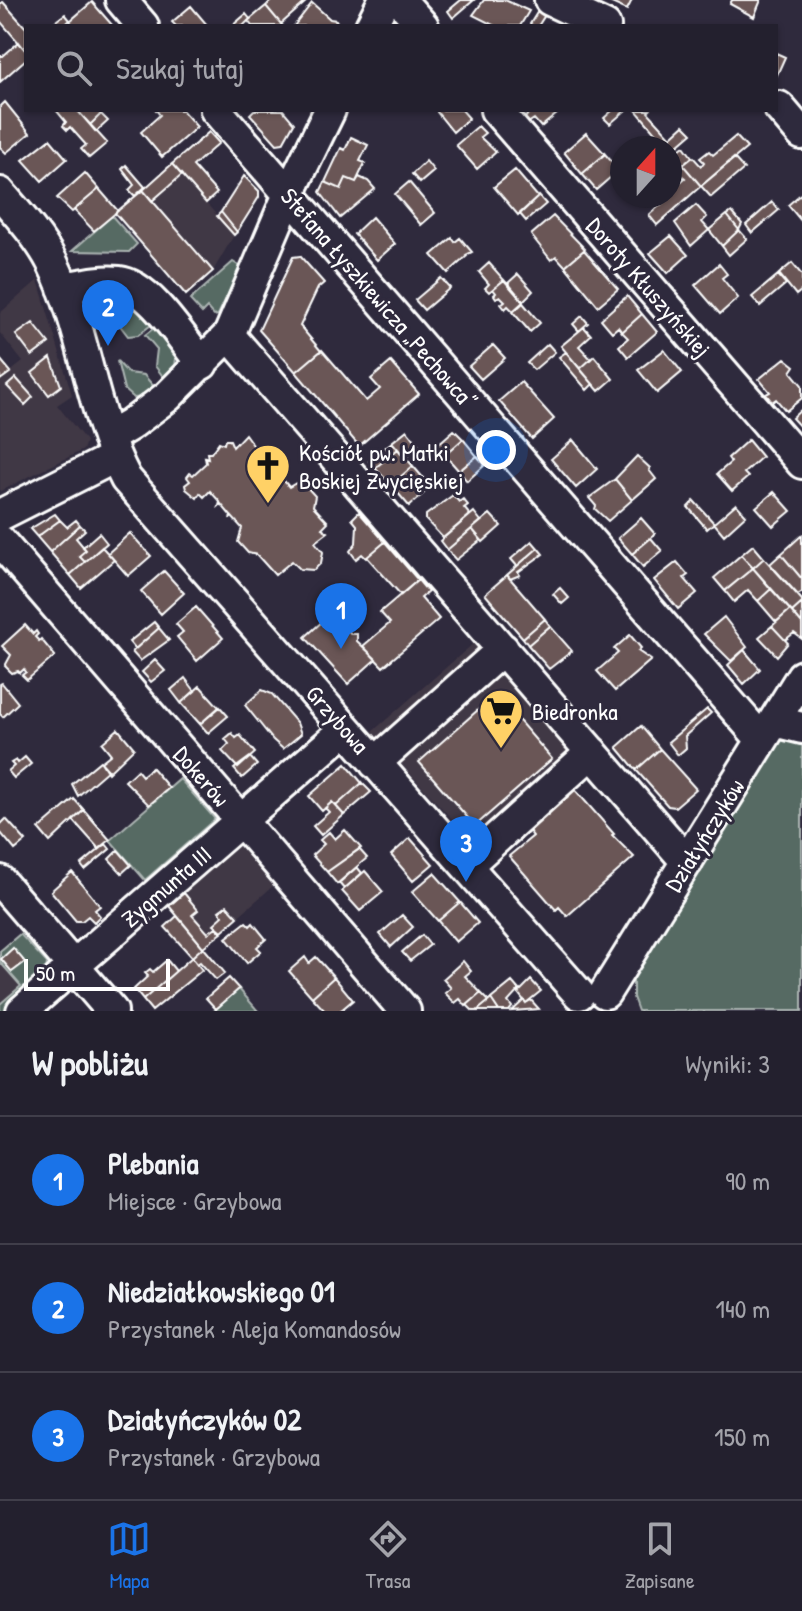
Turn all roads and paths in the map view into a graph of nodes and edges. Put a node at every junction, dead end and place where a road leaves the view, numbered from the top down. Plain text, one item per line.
1 (121, 0) edge
2 (384, 0) edge
3 (400, 0) edge
4 (550, 0) edge
5 (141, 24) edge
6 (372, 24) edge
7 (421, 24) edge
8 (601, 24) edge
9 (786, 110) edge
10 (218, 112) edge
11 (329, 112) edge
12 (498, 112) edge
13 (802, 134) edge
14 (0, 193) edge
15 (289, 194) junction
16 (63, 288) junction
17 (229, 335) junction
18 (202, 364) junction
19 (111, 447) junction
20 (802, 463) edge
21 (0, 515) edge
22 (0, 541) edge
23 (503, 649) junction
24 (802, 676) edge
25 (346, 729) junction
26 (780, 730) edge
27 (592, 752) junction
28 (375, 763) junction
29 (240, 821) junction
30 (687, 862) junction
31 (467, 865) junction
32 (0, 881) edge
33 (74, 967) junction
34 (592, 1002) edge
35 (22, 1011) edge
36 (112, 1011) edge
37 (405, 1011) edge

1 - 5 street
2 - 6 street
3 - 7 street
4 - 8 street
9 - 13 street
10 - 15 street, Stefana Łyszkiewicza „Pechowca”
11 - 15 street
12 - 20 street, Doroty Kłuszyńskiej
14 - 16 street, Grzybowa
15 - 17 street
15 - 26 street, Stefana Łyszkiewicza „Pechowca”
16 - 18 street
16 - 19 street, Grzybowa
17 - 18 street
17 - 23 street
18 - 19 street
19 - 21 street
19 - 25 street, Grzybowa
22 - 29 street, Dokerów
23 - 27 street
23 - 28 street
24 - 26 street, Działyńczyków
25 - 28 street, Grzybowa
25 - 29 street, Zygmunta III
26 - 30 street, Działyńczyków
27 - 30 street
27 - 31 street
28 - 31 street, Grzybowa
29 - 33 street, Zygmunta III
29 - 37 street, Dokerów
30 - 34 street, Działyńczyków
31 - 34 street, Grzybowa
32 - 33 street
33 - 35 street, Zygmunta III
33 - 36 street

